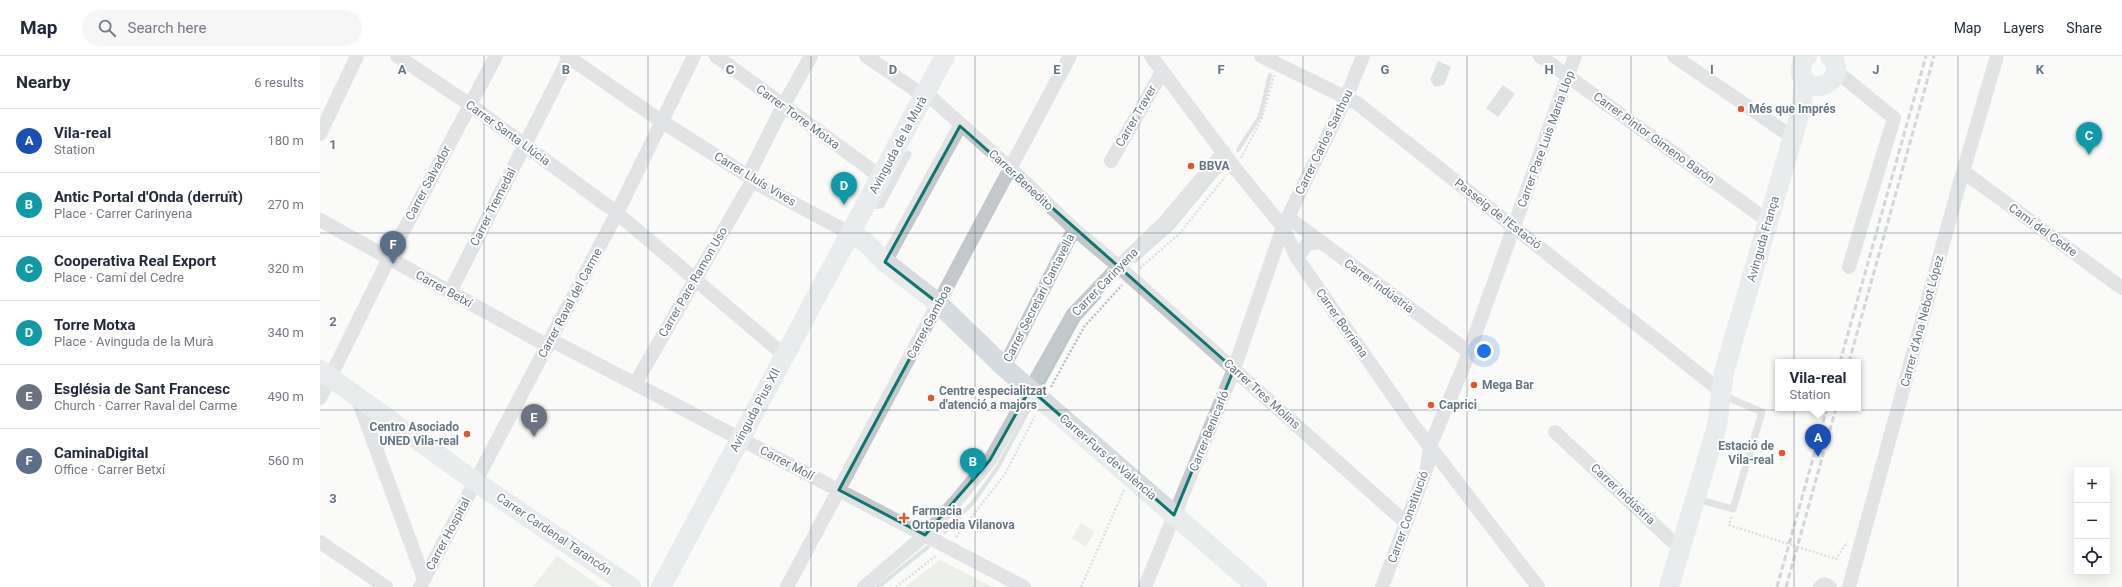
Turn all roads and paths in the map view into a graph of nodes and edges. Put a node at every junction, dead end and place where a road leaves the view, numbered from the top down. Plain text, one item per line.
1 (357, 56) edge
2 (397, 56) edge
3 (496, 56) edge
4 (716, 56) edge
5 (811, 56) edge
6 (866, 56) edge
7 (945, 56) edge
8 (1070, 56) edge
9 (1152, 56) edge
10 (1261, 56) edge
11 (1363, 56) edge
12 (1540, 56) edge
13 (1575, 56) edge
14 (1674, 56) edge
15 (1997, 56) edge
16 (569, 57) edge
17 (1804, 57) edge
18 (688, 59) edge
19 (1277, 64) junction
20 (1162, 72) junction
21 (1568, 76) junction
22 (1829, 76) edge
23 (925, 95) junction
24 (1346, 98) junction
25 (469, 104) junction
26 (783, 106) junction
27 (661, 121) junction
28 (960, 126) junction
29 (320, 134) edge
30 (1792, 138) junction
31 (524, 145) junction
32 (1224, 152) junction
33 (908, 154) dead end
34 (1111, 161) dead end
35 (1234, 167) junction
36 (1011, 169) junction
37 (1964, 172) junction
38 (881, 177) junction
39 (750, 178) junction
40 (866, 206) junction
41 (617, 213) junction
42 (320, 220) edge
43 (1768, 221) junction
44 (1286, 223) junction
45 (1514, 227) junction
46 (1074, 229) junction
47 (851, 234) junction
48 (1319, 242) junction
49 (389, 258) junction
50 (1297, 258) junction
51 (885, 262) junction
52 (1118, 266) junction
53 (1849, 267) dead end
54 (1130, 276) junction
55 (694, 280) junction
56 (2122, 288) edge
57 (450, 292) junction
58 (939, 304) junction
59 (550, 343) junction
60 (1469, 352) junction
61 (784, 355) junction
62 (1004, 367) junction
63 (1234, 369) junction
64 (325, 374) edge
65 (635, 384) junction
66 (1720, 384) junction
67 (1037, 395) junction
68 (357, 397) junction
69 (320, 398) edge
70 (1555, 432) dead end
71 (741, 439) junction
72 (1430, 446) junction
73 (1130, 476) junction
74 (476, 482) junction
75 (839, 490) junction
76 (1697, 498) junction
77 (1733, 509) junction
78 (1174, 515) junction
79 (1406, 523) junction
80 (925, 535) junction
81 (1672, 540) junction
82 (321, 545) edge
83 (947, 547) junction
84 (1836, 559) dead end
85 (422, 583) edge
86 (386, 587) edge
87 (631, 587) edge
88 (661, 587) edge
89 (787, 587) edge
90 (864, 587) edge
91 (896, 587) edge
92 (1024, 587) edge
93 (1081, 587) edge
94 (1145, 587) edge
95 (1257, 587) edge
96 (1382, 587) edge
97 (1538, 587) edge
98 (1658, 587) edge
99 (1669, 587) edge
100 (1820, 587) edge
101 (1830, 587) edge
102 (1849, 587) edge

1 - 29 street
2 - 25 street, Carrer Santa Llúcia
3 - 25 street, Carrer Salvador
4 - 26 street, Carrer Torre Motxa
5 - 26 street, Carrer Pare Ramon Uso
6 - 23 street, Carrer Benedito
7 - 23 main road, Avinguda de la Murà
8 - 36 street, Carrer Gamboa
9 - 20 street, Carrer Borriana
10 - 19 street, Passeig de l'Estació
11 - 24 street, Carrer Carlos Sarthou
12 - 21 street, Carrer Pintor Gimeno Barón
13 - 21 street, Carrer Pare Luis María Llop
14 - 30 street
15 - 37 street, Carrer d'Ana Nebot López
16 - 27 street, Carrer Lluís Vives
16 - 31 street, Carrer Tremedal
17 - 22 main road, Avinguda França
18 - 27 street, Carrer Raval del Carme
19 - 24 street, Passeig de l'Estació
19 - 35 path, Carrer Carinyena
20 - 32 street, Carrer Borriana
20 - 34 street, Carrer Traver
21 - 43 street, Carrer Pintor Gimeno Barón
21 - 45 street, Carrer Pare Luis María Llop
22 - 30 main road, Avinguda França
22 - 53 street
23 - 28 street, Carrer Benedito
23 - 38 main road, Avinguda de la Murà
24 - 44 street, Carrer Carlos Sarthou
24 - 45 street, Passeig de l'Estació
25 - 31 street, Carrer Santa Llúcia
25 - 49 street, Carrer Salvador
26 - 38 street, Carrer Torre Motxa
26 - 39 street, Carrer Pare Ramon Uso
27 - 39 street, Carrer Lluís Vives
27 - 41 street, Carrer Raval del Carme
28 - 36 street, Carrer Benedito
28 - 51 street
30 - 43 main road, Avinguda França
31 - 41 street, Carrer Santa Llúcia
31 - 57 street, Carrer Tremedal
32 - 35 street, Carrer Borriana
32 - 52 street, Carrer Carinyena
33 - 40 lane
35 - 44 street, Carrer Borriana
35 - 54 path, Carrer Carinyena
36 - 46 street, Carrer Benedito
36 - 58 street, Carrer Gamboa
37 - 56 street, Camí del Cedre
37 - 102 street, Carrer d'Ana Nebot López
38 - 40 main road, Avinguda de la Murà
39 - 47 street, Carrer Lluís Vives
39 - 55 street, Carrer Pare Ramon Uso
40 - 47 main road, Avinguda de la Murà
41 - 55 street, Carrer Santa Llúcia
41 - 59 street, Carrer Raval del Carme
42 - 49 street, Carrer Betxí
43 - 66 main road, Avinguda França
44 - 48 street, Carrer Indústria
44 - 50 street, Carrer Borriana
44 - 63 street, Carrer Benicarló
45 - 60 street, Carrer Pare Luis María Llop
45 - 66 street, Passeig de l'Estació
46 - 52 street, Carrer Benedito
46 - 62 street, Carrer Secretari Cantavella
47 - 51 main road, Carrer Furs de València
47 - 61 main road, Avinguda Pius XII
48 - 50 street
48 - 60 street, Carrer Indústria
49 - 57 street, Carrer Betxí
49 - 64 street, Carrer Salvador
50 - 72 street, Carrer Borriana
51 - 58 main road, Carrer Furs de València
52 - 54 street, Carrer Tres Molins
52 - 67 street, Carrer Carinyena
54 - 63 street, Carrer Tres Molins
54 - 67 path, Carrer Carinyena
55 - 61 street, Carrer Santa Llúcia
55 - 65 street, Carrer Pare Ramon Uso
57 - 59 street, Carrer Betxí
58 - 62 main road, Carrer Furs de València
58 - 75 street, Carrer Gamboa
59 - 65 street, Carrer Molí
59 - 74 street, Carrer Raval del Carme
60 - 72 street, Carrer Pare Luis María Llop
61 - 71 main road, Avinguda Pius XII
62 - 67 main road, Carrer Furs de València
63 - 78 street, Carrer Benicarló
63 - 79 street, Carrer Tres Molins
64 - 68 main road, Carrer Cardenal Tarancón
64 - 69 street, Carrer Salvador
65 - 71 street, Carrer Molí
66 - 76 main road, Avinguda França
66 - 77 lane
66 - 81 main road, Avinguda França
67 - 73 main road, Carrer Furs de València
67 - 80 street, Carrer Carinyena
67 - 83 path, Carrer Carinyena
68 - 74 main road, Carrer Cardenal Tarancón
68 - 85 street
70 - 81 street, Carrer Indústria
71 - 75 street, Carrer Molí
71 - 88 main road, Avinguda Pius XII
72 - 79 street, Carrer Constitució
72 - 97 street, Carrer Borriana
73 - 78 main road, Carrer Furs de València
73 - 93 path
74 - 85 street, Carrer Hospital
74 - 87 main road, Carrer Cardenal Tarancón
75 - 80 street, Carrer Molí
75 - 89 street, Carrer Gamboa
76 - 77 lane
76 - 99 main road, Avinguda França
77 - 84 path
78 - 94 street, Carrer Benicarló
78 - 95 main road, Carrer Furs de València
79 - 96 street, Carrer Constitució
80 - 83 street, Carrer Molí
80 - 90 street, Carrer Carinyena
81 - 98 main road, Avinguda França
82 - 86 street
83 - 91 path, Carrer Carinyena
83 - 92 street, Carrer Molí
100 - 101 street

